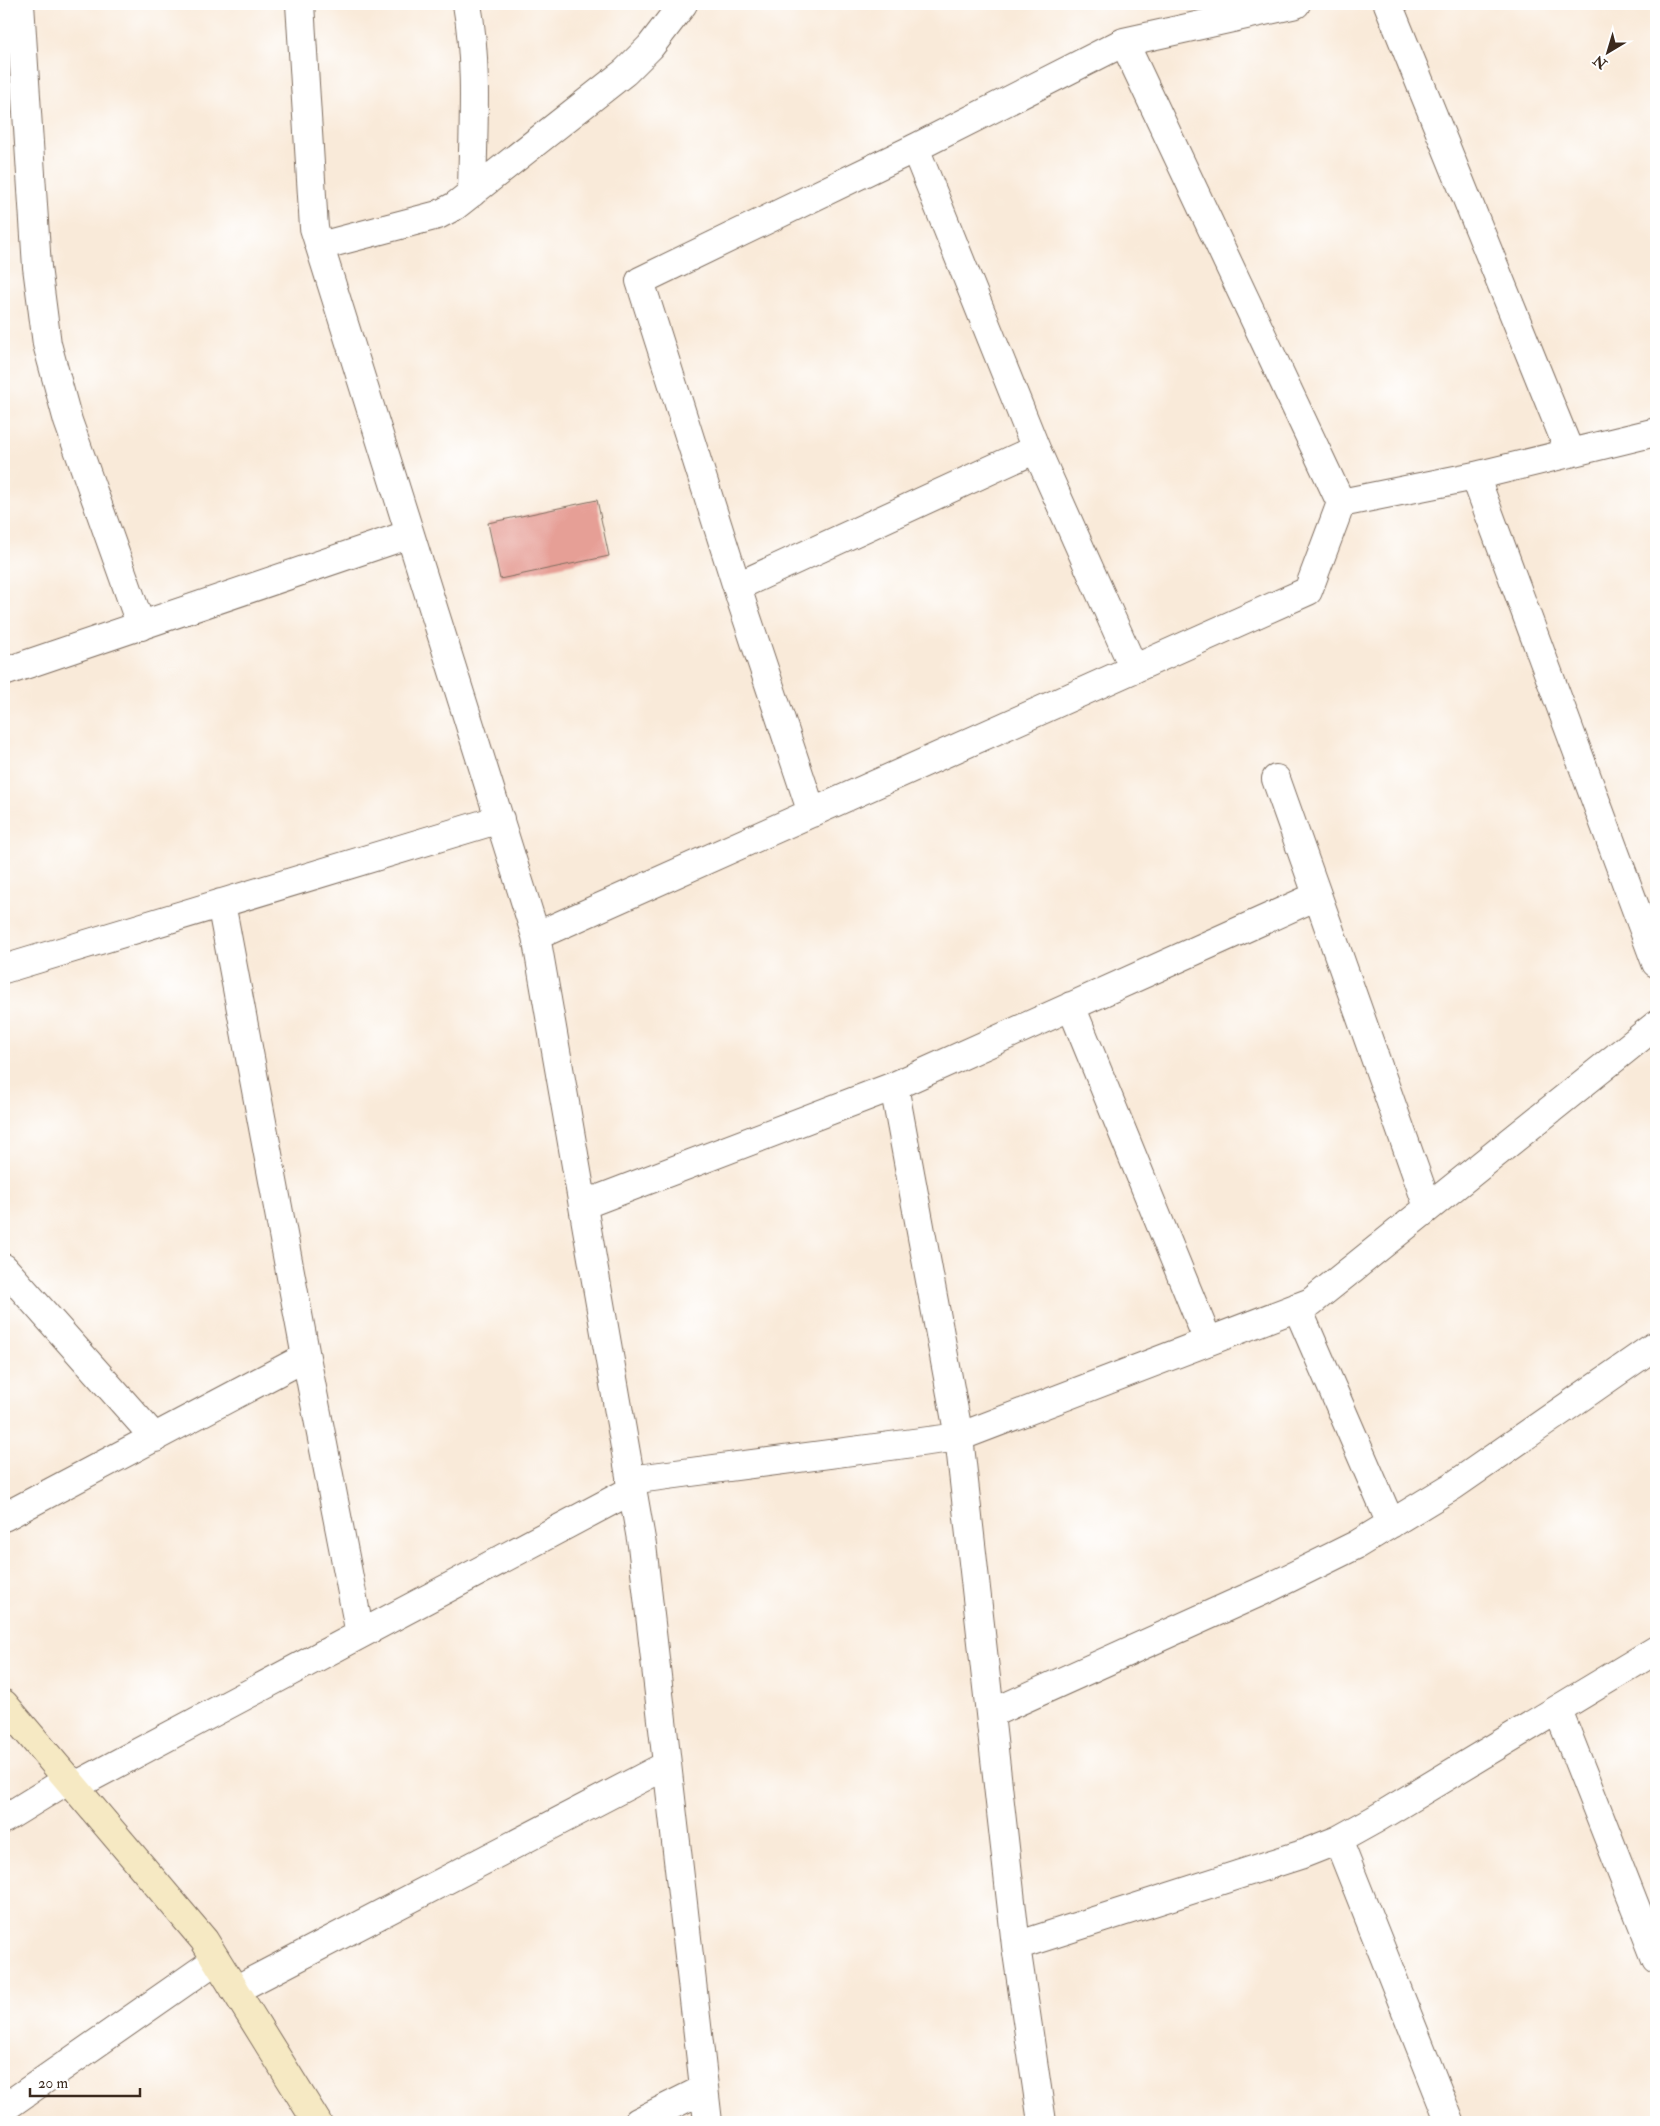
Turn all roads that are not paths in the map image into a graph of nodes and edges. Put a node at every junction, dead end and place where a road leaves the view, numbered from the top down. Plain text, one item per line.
1 (20, 4) edge
2 (300, 4) edge
3 (467, 4) edge
4 (683, 4) edge
5 (1296, 4) edge
6 (1388, 4) edge
7 (1124, 42) junction
8 (915, 148) junction
9 (472, 193) junction
10 (320, 246) junction
11 (1656, 432) edge
12 (1036, 449) junction
13 (1570, 453) junction
14 (1475, 476) junction
15 (1341, 503) junction
16 (410, 534) junction
17 (738, 586) junction
18 (140, 626) junction
19 (1134, 669) junction
20 (4, 672) edge
21 (1276, 779) dead end
22 (812, 813) junction
23 (500, 819) junction
24 (1317, 896) junction
25 (221, 903) junction
26 (536, 936) junction
27 (1656, 963) edge
28 (4, 969) edge
29 (1071, 1006) junction
30 (1656, 1025) edge
31 (894, 1086) junction
32 (583, 1205) junction
33 (1428, 1206) junction
34 (4, 1268) edge
35 (1297, 1307) junction
36 (1208, 1341) junction
37 (1656, 1345) edge
38 (306, 1357) junction
39 (959, 1437) junction
40 (155, 1438) junction
41 (631, 1485) junction
42 (4, 1517) edge
43 (1391, 1524) junction
44 (360, 1634) junction
45 (1656, 1650) edge
46 (4, 1704) edge
47 (1558, 1710) junction
48 (990, 1714) junction
49 (667, 1765) junction
50 (72, 1782) junction
51 (4, 1819) edge
52 (1338, 1840) junction
53 (1016, 1946) junction
54 (1656, 1959) edge
55 (216, 1960) junction
56 (235, 1990) junction
57 (704, 2089) junction
58 (4, 2108) edge
59 (316, 2122) edge
60 (638, 2122) edge
61 (708, 2122) edge
62 (1042, 2122) edge
63 (1450, 2122) edge

1 - 18 street
2 - 10 street
3 - 9 street
4 - 9 street
5 - 7 street
6 - 13 street
7 - 8 street
7 - 15 street
8 - 12 street
8 - 17 street
9 - 10 street
10 - 16 street
11 - 13 street
12 - 17 street
12 - 19 street
13 - 14 street
14 - 15 street
14 - 27 street
15 - 19 street
16 - 18 street
16 - 23 street
17 - 22 street
18 - 20 street
19 - 22 street
21 - 24 street
22 - 26 street
23 - 25 street
23 - 26 street
24 - 29 street
24 - 33 street
25 - 28 street
25 - 38 street
26 - 32 street
29 - 31 street
29 - 36 street
30 - 33 street
31 - 32 street
31 - 39 street
32 - 41 street
33 - 35 street
34 - 40 street
35 - 36 street
35 - 43 street
36 - 39 street
37 - 43 street
38 - 40 street
38 - 44 street
39 - 41 street
39 - 48 street
40 - 42 street
41 - 44 street
41 - 49 street
43 - 48 street
44 - 50 street
45 - 47 street
46 - 50 street
47 - 52 street
47 - 54 street
48 - 53 street
49 - 56 street
49 - 57 street
50 - 51 street
50 - 55 street
52 - 53 street
52 - 63 street
53 - 62 street
55 - 56 street
55 - 58 street
56 - 59 street
57 - 60 street
57 - 61 street

